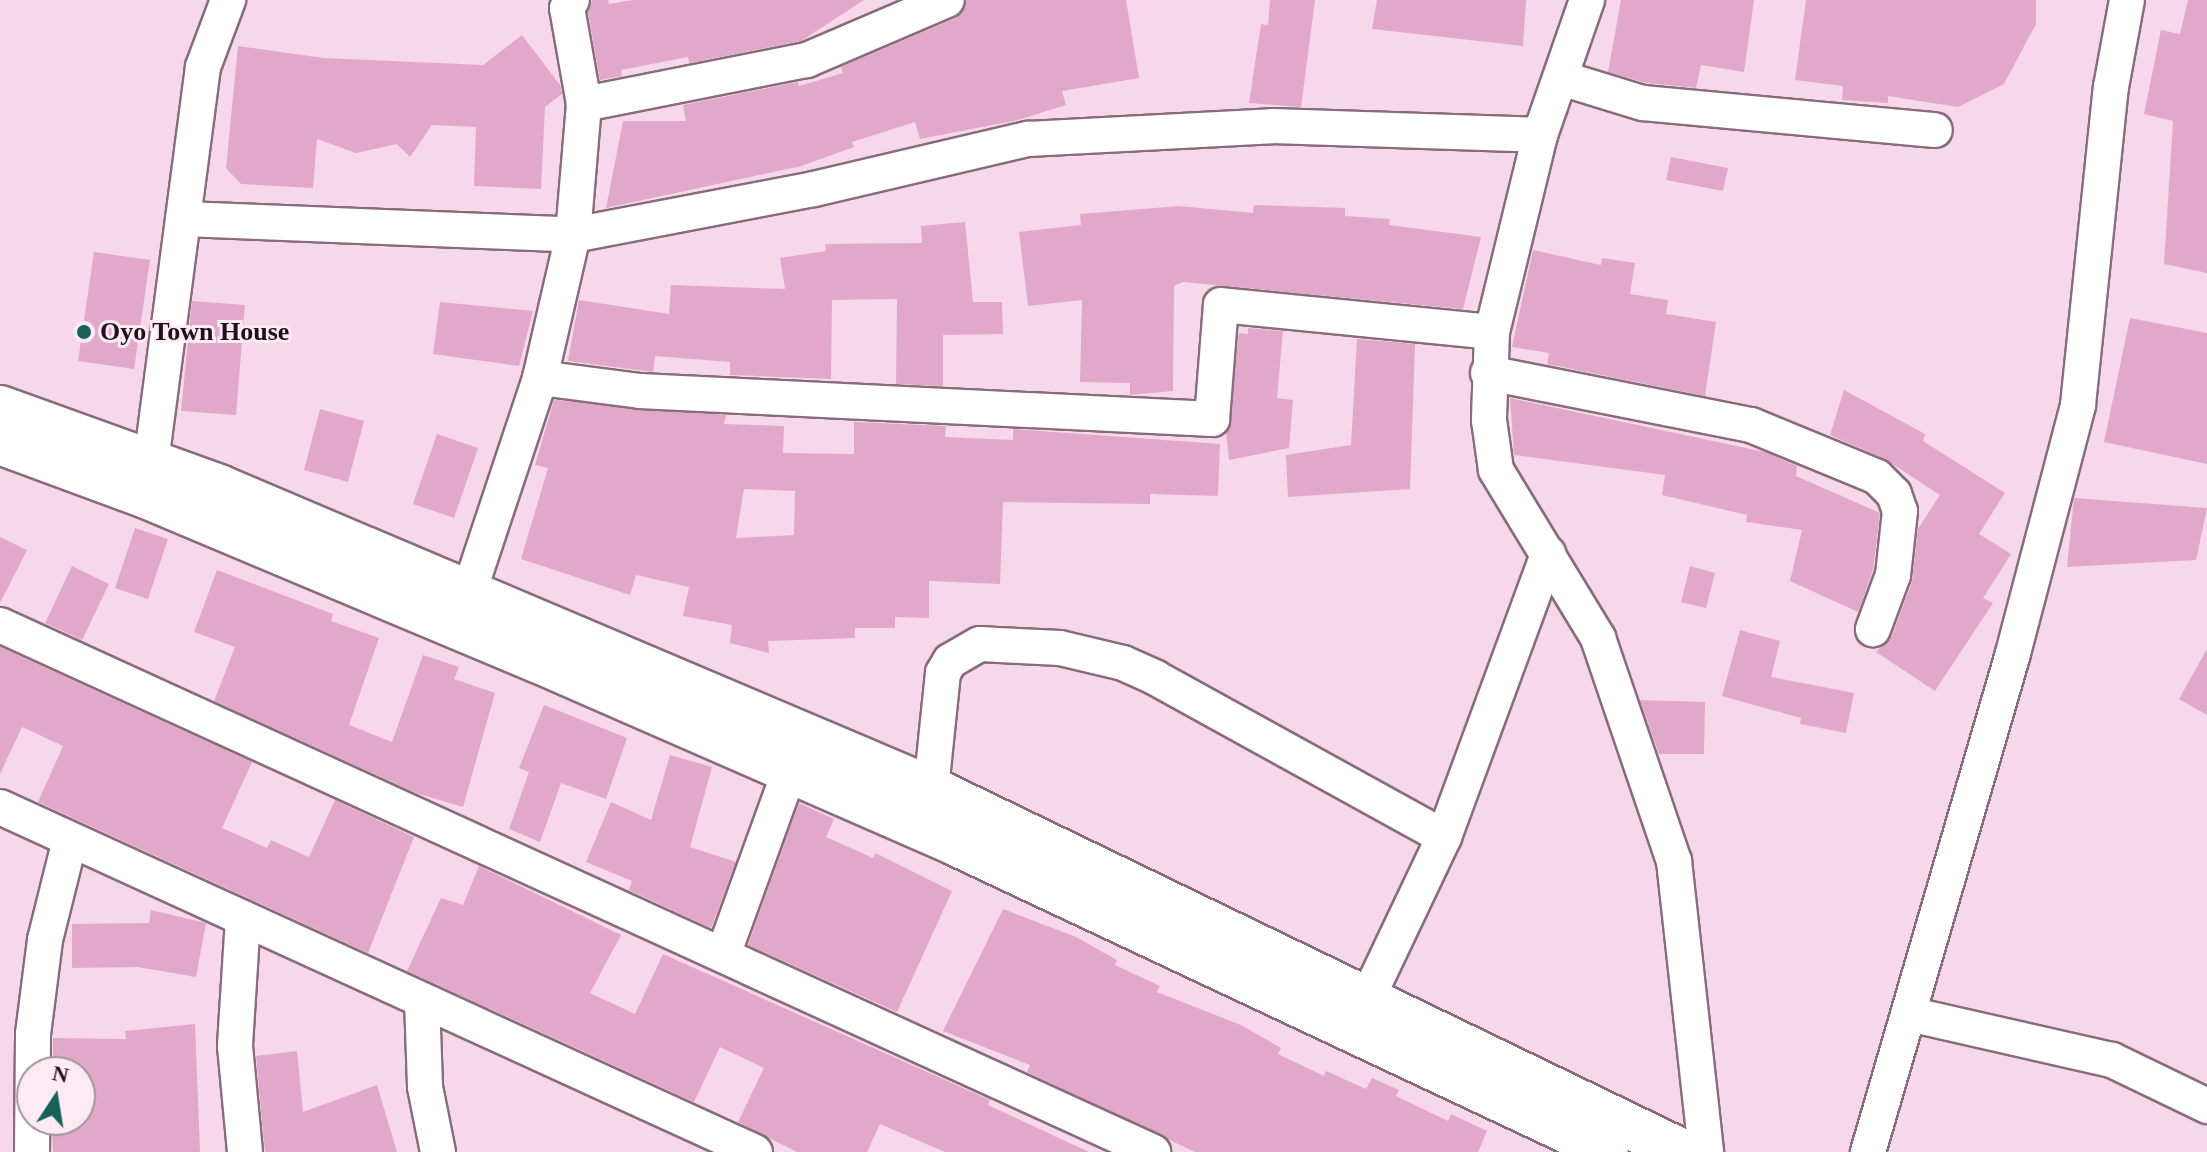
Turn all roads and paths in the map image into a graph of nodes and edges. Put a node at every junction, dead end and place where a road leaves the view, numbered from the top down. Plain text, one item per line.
1 (228, 0) edge
2 (572, 0) edge
3 (947, 0) edge
4 (1587, 0) edge
5 (2127, 0) edge
6 (1561, 78) junction
7 (584, 104) junction
8 (1935, 130) dead end
9 (1533, 164) junction
10 (180, 240) junction
11 (571, 243) junction
12 (1492, 332) junction
13 (1488, 373) junction
14 (540, 378) junction
15 (0, 408) edge
16 (0, 442) edge
17 (151, 462) junction
18 (1548, 554) junction
19 (469, 592) junction
20 (0, 625) edge
21 (1873, 629) dead end
22 (547, 645) junction
23 (789, 773) junction
24 (931, 789) junction
25 (0, 807) edge
26 (1444, 837) junction
27 (70, 840) junction
28 (243, 918) junction
29 (723, 955) junction
30 (1368, 997) junction
31 (422, 1000) junction
32 (1909, 1014) junction
33 (2207, 1106) edge
34 (32, 1152) edge
35 (245, 1152) edge
36 (438, 1152) edge
37 (755, 1152) edge
38 (1153, 1152) edge
39 (1612, 1152) edge
40 (1683, 1152) edge
41 (1706, 1152) edge
42 (1868, 1152) edge

1 - 10 street
2 - 7 street
3 - 7 street
4 - 6 street
5 - 32 street
6 - 8 street
6 - 9 street
7 - 11 street
9 - 11 street
9 - 12 street
10 - 11 street
10 - 17 street
11 - 14 street
12 - 13 street
12 - 14 street
13 - 18 street
13 - 21 street
14 - 19 street
15 - 17 street
16 - 22 street
17 - 19 street
18 - 26 street
18 - 41 street
19 - 22 street
20 - 29 street
22 - 23 street
22 - 24 street
23 - 29 street
23 - 39 street
24 - 26 street
24 - 30 street
25 - 27 street
26 - 30 street
27 - 28 street
27 - 34 street
28 - 31 street
28 - 35 street
29 - 38 street
30 - 40 street
31 - 36 street
31 - 37 street
32 - 33 street
32 - 42 street

